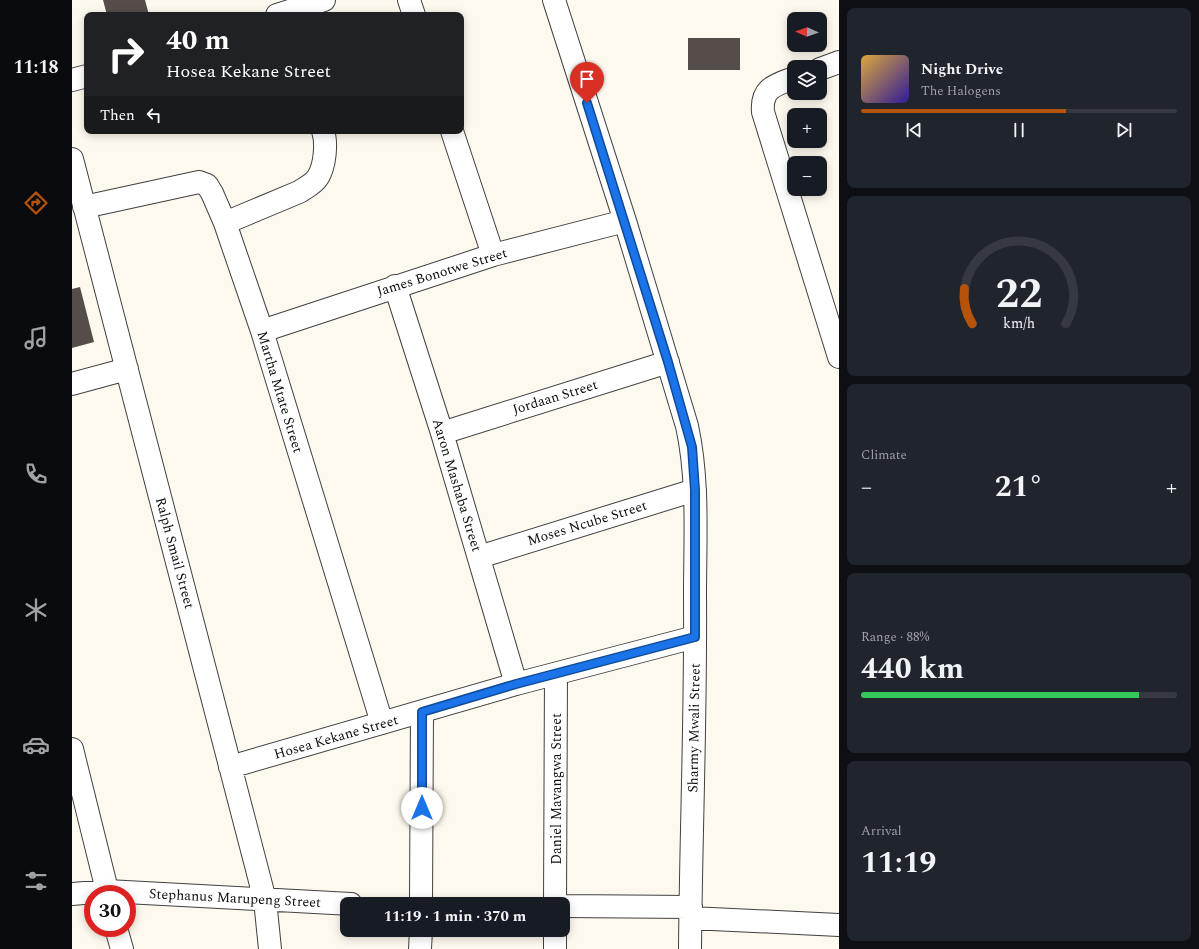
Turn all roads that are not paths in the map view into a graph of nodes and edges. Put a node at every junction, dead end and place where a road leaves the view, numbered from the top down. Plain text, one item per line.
1 (324, 0) edge
2 (409, 0) edge
3 (554, 0) edge
4 (288, 12) edge
5 (413, 12) edge
6 (839, 62) edge
7 (827, 66) edge
8 (84, 77) edge
9 (72, 80) edge
10 (787, 81) edge
11 (323, 134) edge
12 (453, 134) edge
13 (72, 159) edge
14 (84, 207) junction
15 (625, 220) junction
16 (225, 223) junction
17 (493, 255) junction
18 (395, 286) junction
19 (262, 331) junction
20 (839, 357) edge
21 (668, 362) junction
22 (127, 369) junction
23 (72, 384) edge
24 (442, 433) junction
25 (695, 490) junction
26 (479, 557) junction
27 (695, 637) junction
28 (556, 674) junction
29 (516, 684) junction
30 (422, 712) junction
31 (382, 723) junction
32 (72, 749) edge
33 (230, 767) junction
34 (106, 885) edge
35 (72, 894) edge
36 (84, 894) edge
37 (136, 894) edge
38 (421, 897) edge
39 (555, 897) edge
40 (265, 900) junction
41 (340, 903) edge
42 (570, 906) edge
43 (691, 912) junction
44 (839, 925) edge
45 (119, 937) edge
46 (421, 937) edge
47 (555, 937) edge
48 (122, 949) edge
49 (270, 949) edge
50 (420, 949) edge
51 (555, 949) edge
52 (690, 949) edge

1 - 4 street
2 - 5 street
3 - 15 street, Sharmy Mwali Street
6 - 7 street
8 - 9 street
10 - 20 street
11 - 16 street
12 - 17 street
13 - 14 street, Ralph Smail Street
14 - 16 street, Martha Mtate Street
14 - 22 street, Ralph Smail Street
15 - 17 street, James Bonotwe Street
15 - 21 street, Sharmy Mwali Street
16 - 19 street, Martha Mtate Street
17 - 18 street, James Bonotwe Street
18 - 19 street, James Bonotwe Street
18 - 24 street, Aaron Mashaba Street
19 - 31 street, Martha Mtate Street
21 - 24 street, Jordaan Street
21 - 25 street, Sharmy Mwali Street
22 - 23 street
22 - 33 street, Ralph Smail Street
24 - 26 street, Aaron Mashaba Street
25 - 26 street, Moses Ncube Street
25 - 27 street, Sharmy Mwali Street
26 - 29 street, Aaron Mashaba Street
27 - 28 street, Hosea Kekane Street
27 - 43 street, Sharmy Mwali Street
28 - 29 street, Hosea Kekane Street
28 - 39 street, Daniel Mavangwa Street
29 - 30 street, Hosea Kekane Street
30 - 31 street, Hosea Kekane Street
30 - 38 street
31 - 33 street, Hosea Kekane Street
32 - 34 street
33 - 40 street, Ralph Smail Street
35 - 36 street, Stephanus Marupeng Street
37 - 40 street, Stephanus Marupeng Street
40 - 41 street, Stephanus Marupeng Street
40 - 49 street, Ralph Smail Street
42 - 43 street
43 - 44 street
43 - 52 street, Sharmy Mwali Street
45 - 48 street
46 - 50 street
47 - 51 street

